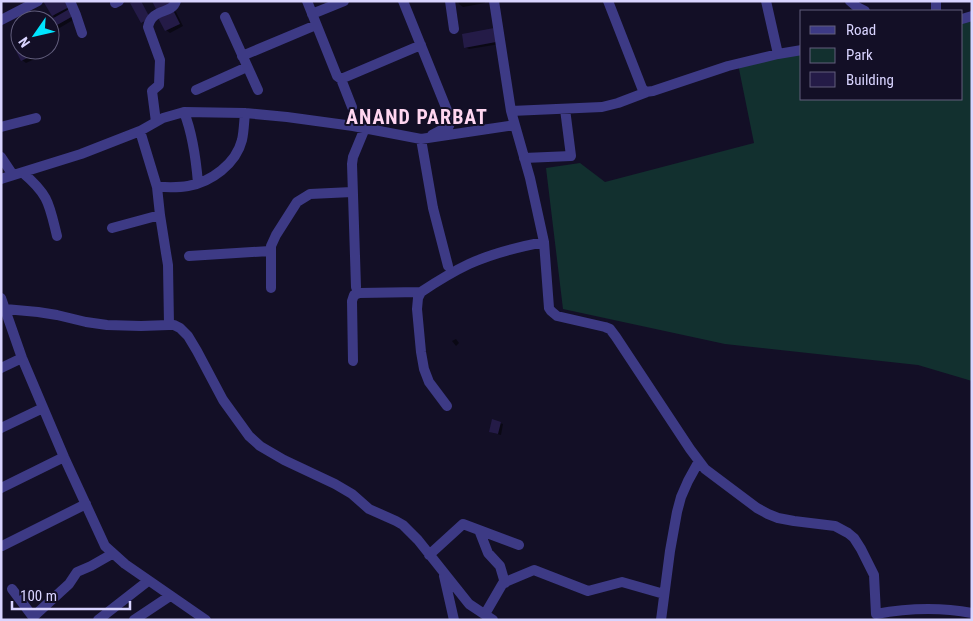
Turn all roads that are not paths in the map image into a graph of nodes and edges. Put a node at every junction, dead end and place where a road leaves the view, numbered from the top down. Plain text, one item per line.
1 (38, 1) edge
2 (70, 1) edge
3 (176, 1) edge
4 (307, 1) edge
5 (344, 1) edge
6 (403, 1) edge
7 (450, 1) edge
8 (494, 1) edge
9 (608, 1) edge
10 (766, 1) edge
11 (850, 1) edge
12 (863, 10) edge
13 (312, 14) junction
14 (225, 17) dead end
15 (1, 20) edge
16 (316, 25) junction
17 (454, 29) dead end
18 (82, 33) dead end
19 (421, 46) junction
20 (800, 50) edge
21 (778, 54) junction
22 (242, 56) junction
23 (247, 67) junction
24 (341, 79) junction
25 (196, 90) dead end
26 (258, 90) dead end
27 (647, 92) junction
28 (352, 107) dead end
29 (565, 109) junction
30 (511, 111) junction
31 (184, 112) junction
32 (245, 113) junction
33 (36, 118) dead end
34 (156, 122) junction
35 (515, 125) junction
36 (1, 127) edge
37 (365, 128) junction
38 (140, 131) junction
39 (423, 139) junction
40 (1, 157) edge
41 (524, 158) junction
42 (23, 173) junction
43 (13, 176) junction
44 (1, 179) edge
45 (198, 183) junction
46 (156, 187) junction
47 (352, 192) junction
48 (160, 215) junction
49 (112, 228) dead end
50 (57, 236) dead end
51 (544, 242) junction
52 (270, 251) junction
53 (189, 256) dead end
54 (448, 266) dead end
55 (356, 287) dead end
56 (271, 288) dead end
57 (421, 292) junction
58 (1, 298) edge
59 (3, 310) edge
60 (169, 325) junction
61 (22, 358) junction
62 (353, 361) dead end
63 (1, 368) edge
64 (447, 406) dead end
65 (43, 408) junction
66 (1, 428) edge
67 (64, 457) junction
68 (699, 461) junction
69 (1, 488) edge
70 (86, 504) junction
71 (479, 530) junction
72 (519, 545) dead end
73 (2, 546) edge
74 (112, 554) junction
75 (429, 555) junction
76 (443, 572) junction
77 (148, 581) junction
78 (505, 583) junction
79 (12, 589) dead end
80 (664, 594) junction
81 (170, 596) junction
82 (972, 613) edge
83 (489, 617) edge
84 (877, 617) edge
85 (34, 618) edge
86 (203, 618) edge
87 (98, 620) edge
88 (134, 620) edge
89 (214, 620) edge
90 (454, 620) edge
91 (661, 620) edge

1 - 15 street
2 - 18 street
3 - 34 street
4 - 13 street
5 - 13 street
6 - 19 street
7 - 17 street
8 - 30 street
9 - 27 street
10 - 21 street
11 - 12 street
13 - 16 street
14 - 22 street
16 - 22 street
16 - 24 street
19 - 24 street
19 - 39 street
20 - 21 street
21 - 27 street
22 - 23 street
23 - 25 street
23 - 26 street
24 - 28 street
27 - 29 street
29 - 30 street
29 - 41 street
30 - 35 street
31 - 32 street
31 - 34 street
31 - 45 street
32 - 37 street
32 - 45 street
33 - 36 street
34 - 38 street
35 - 39 street
35 - 41 street
37 - 39 street
37 - 47 street
38 - 42 street
38 - 46 street
39 - 54 street
40 - 43 street
41 - 51 street
42 - 43 street
42 - 50 street
43 - 44 street
45 - 46 street
46 - 48 street
47 - 52 street
47 - 55 street
48 - 49 street
48 - 60 street
51 - 57 street
51 - 68 street
52 - 53 street
52 - 56 street
57 - 62 street
57 - 64 street
58 - 59 street
59 - 60 street
59 - 61 street
60 - 75 street
61 - 63 street
61 - 65 street
65 - 66 street
65 - 67 street
67 - 69 street
67 - 70 street
68 - 80 street
68 - 84 street
70 - 73 street
70 - 74 street
71 - 72 street
71 - 75 street
71 - 78 street
74 - 77 street
74 - 85 street
75 - 76 street
76 - 83 street
76 - 90 street
77 - 81 street
77 - 87 street
78 - 80 street
78 - 83 street
79 - 85 street
80 - 91 street
81 - 86 street
81 - 88 street
82 - 84 street
86 - 89 street

